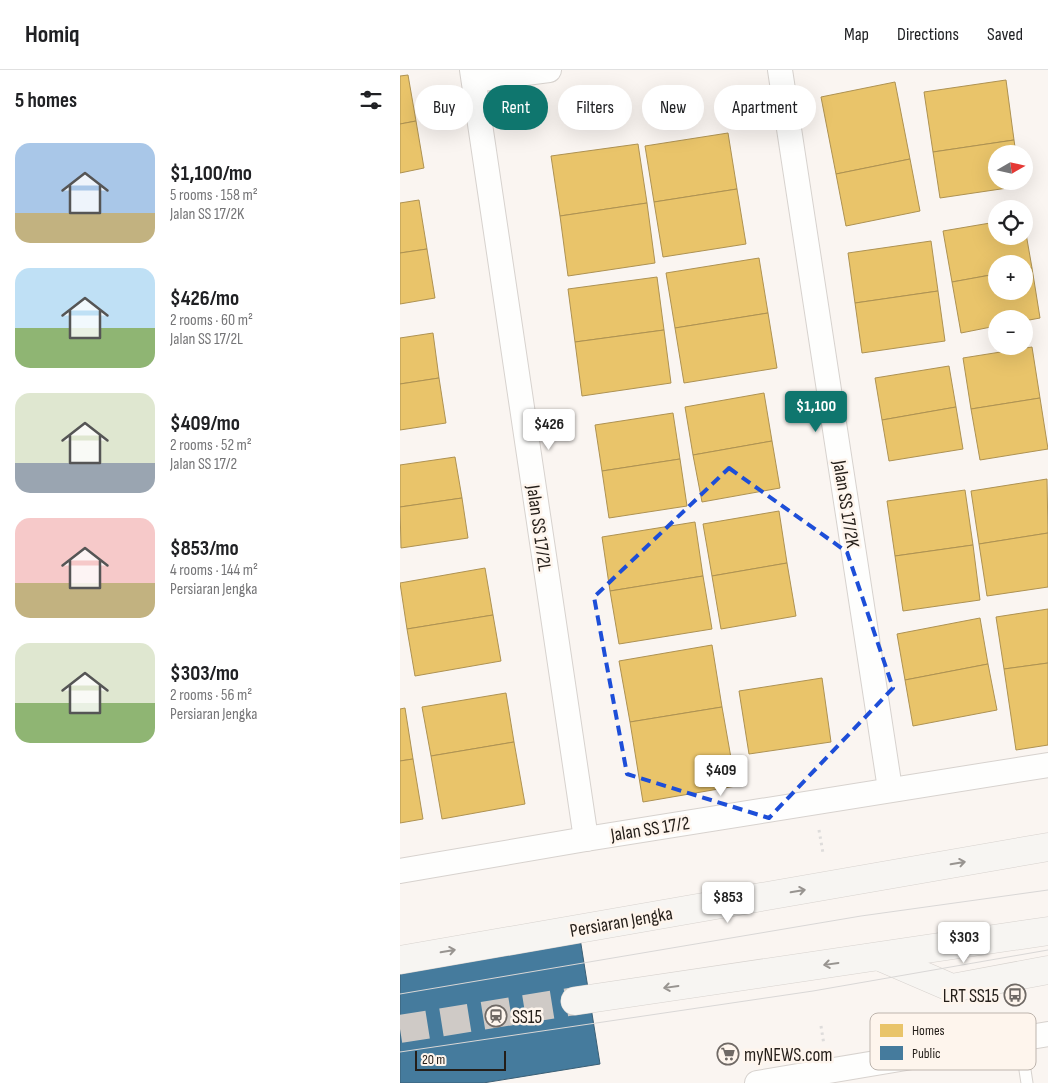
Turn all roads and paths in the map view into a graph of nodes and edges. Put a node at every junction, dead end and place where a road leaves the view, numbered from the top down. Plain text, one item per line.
1 (549, 70) edge
2 (780, 70) edge
3 (473, 75) edge
4 (1048, 765) edge
5 (890, 790) junction
6 (586, 839) junction
7 (1048, 847) edge
8 (400, 870) edge
9 (1048, 931) edge
10 (880, 957) junction
11 (400, 960) edge
12 (1048, 970) edge
13 (575, 1002) tunnel mouth
14 (873, 1070) edge
15 (1025, 1070) edge
16 (850, 1075) edge
17 (756, 1083) edge
18 (1027, 1083) edge

1 - 3 street
2 - 5 street, Jalan SS 17/2K
3 - 6 street, Jalan SS 17/2L
4 - 5 street, Jalan SS 17/2
5 - 6 street, Jalan SS 17/2
6 - 8 street, Jalan SS 17/2
11 -> 7 main road, Persiaran Jengka
9 - 10 main road
10 - 12 main road
10 -> 13 main road
14 - 16 street
15 - 18 lane
16 - 17 street

